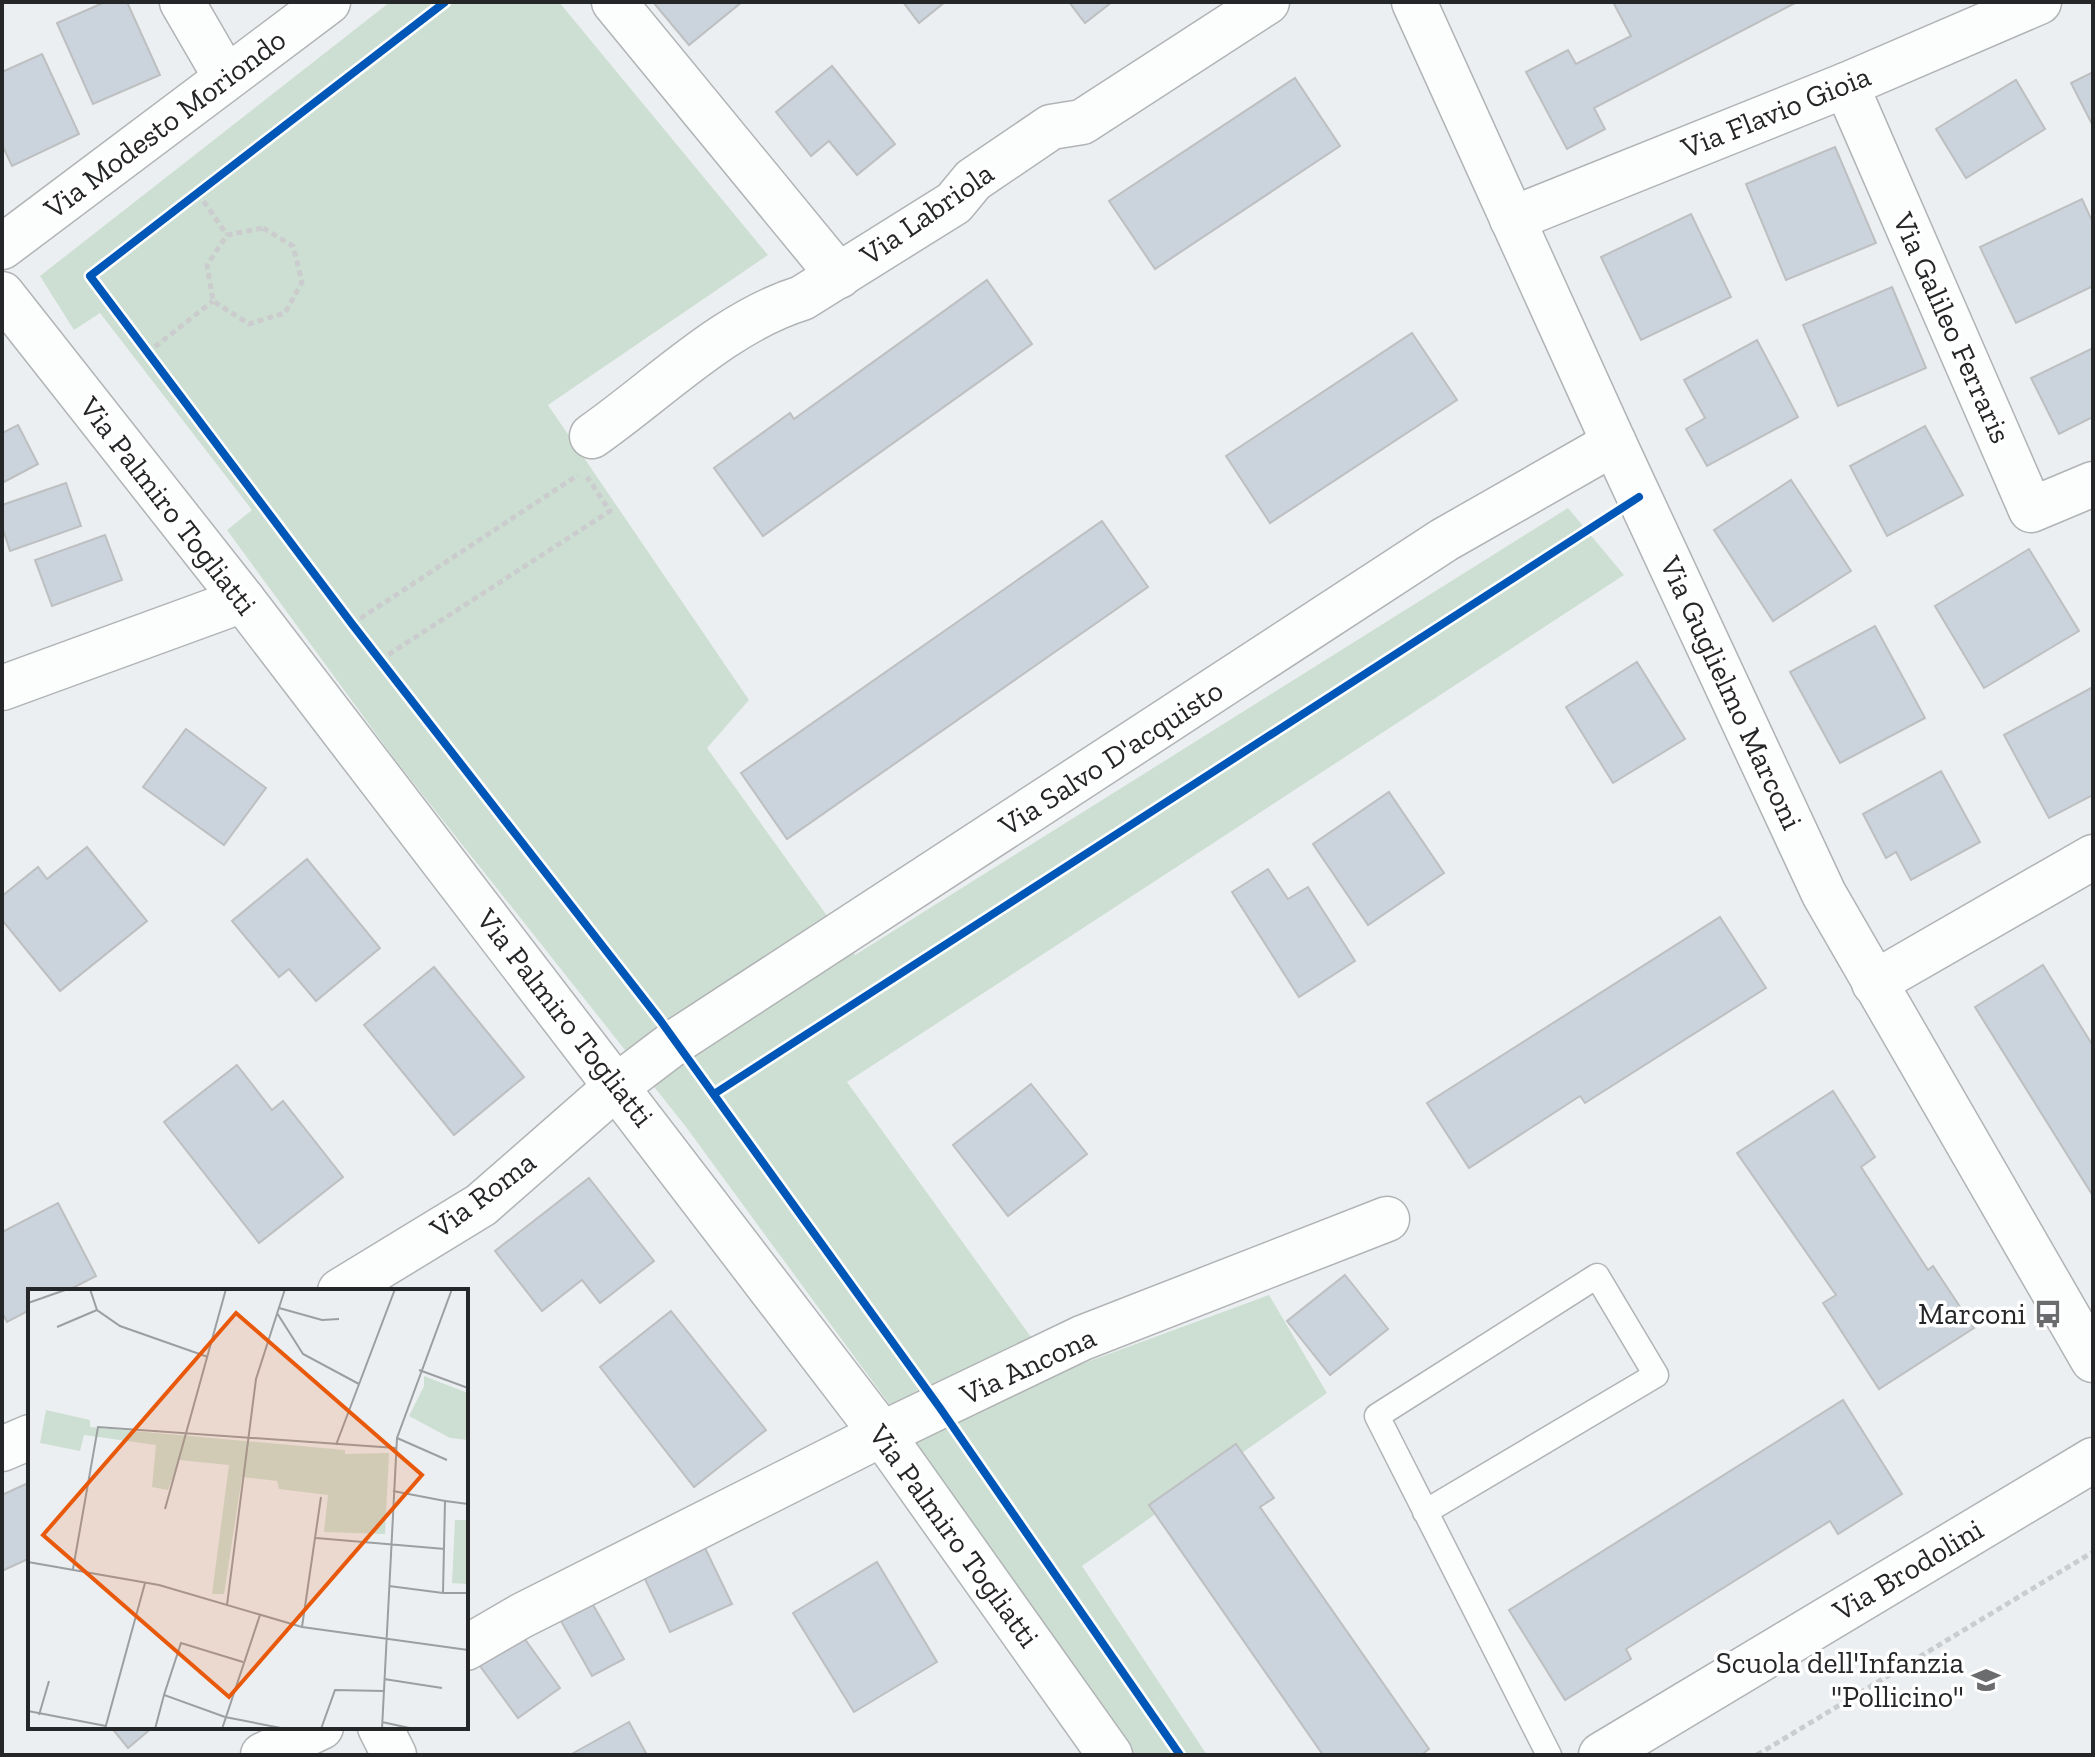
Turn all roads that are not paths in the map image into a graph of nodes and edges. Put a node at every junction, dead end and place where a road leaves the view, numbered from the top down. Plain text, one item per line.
1 (182, 2) edge
2 (328, 2) edge
3 (614, 2) edge
4 (1267, 2) edge
5 (1414, 2) edge
6 (2039, 2) edge
7 (225, 76) junction
8 (1846, 85) junction
9 (1512, 219) junction
10 (2, 247) edge
11 (839, 276) junction
12 (2, 294) edge
13 (592, 436) dead end
14 (1614, 443) junction
15 (2093, 484) edge
16 (243, 600) junction
17 (2, 688) edge
18 (2093, 857) edge
19 (1874, 983) junction
20 (617, 1086) junction
21 (1387, 1219) dead end
22 (343, 1289) edge
23 (2093, 1360) edge
24 (882, 1434) junction
25 (28, 1438) edge
26 (2, 1449) edge
27 (2093, 1460) edge
28 (1425, 1512) junction
29 (468, 1647) edge
30 (317, 1729) edge
31 (381, 1729) edge
32 (263, 1755) edge
33 (394, 1755) edge
34 (1110, 1755) edge
35 (1549, 1755) edge
36 (1601, 1755) edge

1 - 7 street
2 - 7 street, Via Modesto Moriondo
3 - 11 street
4 - 11 street, Via Labriola
5 - 9 street, Via Guglielmo Marconi
6 - 8 street, Via Flavio Gioia
7 - 10 street, Via Modesto Moriondo
8 - 9 street, Via Flavio Gioia
8 - 15 street, Via Galileo Ferraris
9 - 14 street, Via Guglielmo Marconi
11 - 13 street, Via Labriola
12 - 16 street, Via Palmiro Togliatti
14 - 19 street, Via Guglielmo Marconi
14 - 20 street, Via Salvo D'acquisto
16 - 17 street
16 - 20 street, Via Palmiro Togliatti
18 - 19 street
19 - 23 street, Via Guglielmo Marconi
20 - 22 street, Via Roma
20 - 24 street, Via Palmiro Togliatti
21 - 24 street, Via Ancona
24 - 29 street, Via Ancona
24 - 34 street, Via Palmiro Togliatti
25 - 26 street
27 - 36 street, Via Brodolini
28 - 28 lane
28 - 35 lane
30 - 32 street
31 - 33 street

